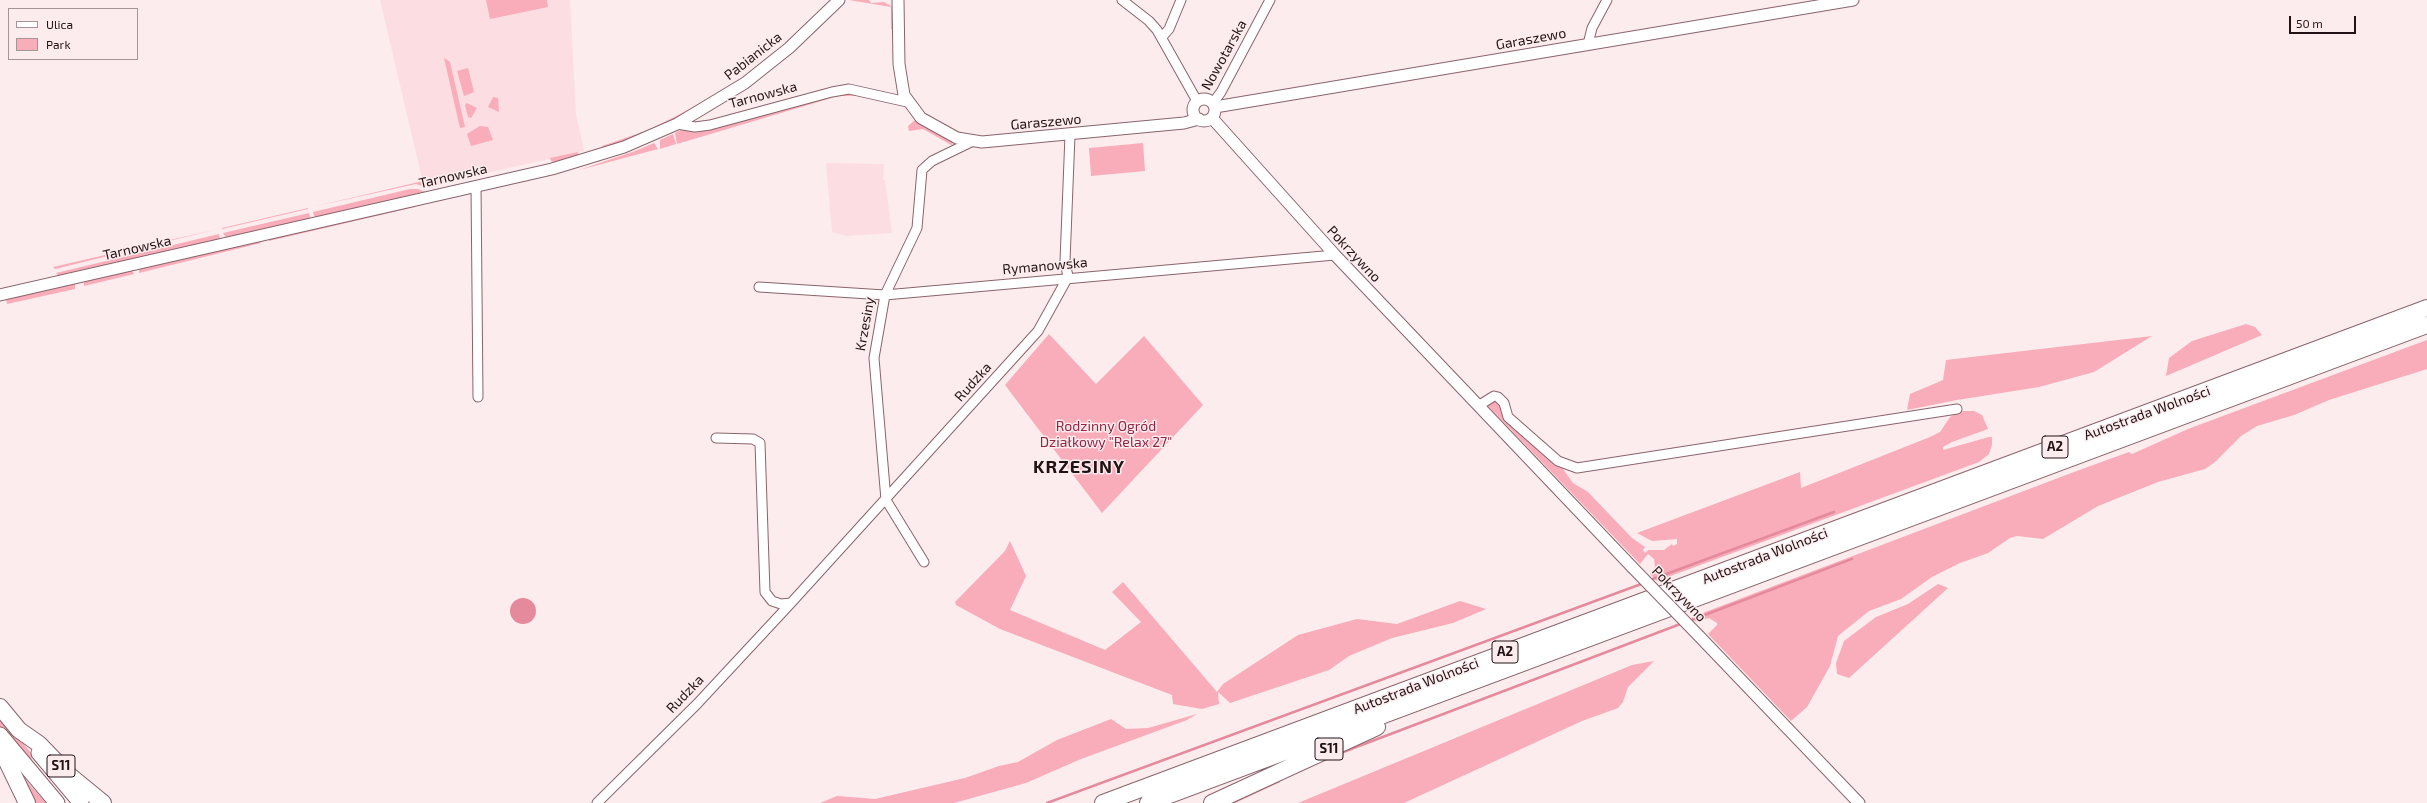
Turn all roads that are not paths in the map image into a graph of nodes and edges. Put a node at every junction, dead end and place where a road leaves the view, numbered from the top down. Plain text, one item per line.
1 (839, 0) edge
2 (1122, 0) edge
3 (1181, 0) edge
4 (1270, 0) edge
5 (1607, 0) edge
6 (1853, 0) edge
7 (896, 2) edge
8 (1162, 37) junction
9 (1588, 44) junction
10 (1197, 101) junction
11 (907, 102) junction
12 (1213, 109) junction
13 (1199, 119) junction
14 (677, 124) junction
15 (1070, 135) junction
16 (971, 142) junction
17 (476, 186) junction
18 (1335, 255) junction
19 (1068, 277) junction
20 (759, 287) dead end
21 (0, 295) edge
22 (885, 295) junction
23 (2427, 308) edge
24 (2427, 325) edge
25 (478, 397) dead end
26 (1478, 406) junction
27 (1957, 409) dead end
28 (716, 438) dead end
29 (886, 500) junction
30 (924, 562) dead end
31 (791, 603) junction
32 (1444, 692) junction
33 (0, 707) edge
34 (19, 730) junction
35 (0, 735) edge
36 (0, 747) edge
37 (27, 803) edge
38 (57, 803) edge
39 (81, 803) edge
40 (103, 803) edge
41 (597, 803) edge
42 (1103, 803) edge
43 (1148, 803) edge
44 (1212, 803) edge
45 (1859, 803) edge

1 - 14 street, Pabianicka
2 - 8 street
3 - 8 street
4 - 12 street, Nowotarska
5 - 9 street
6 - 9 street, Garaszewo
7 - 11 street
8 - 10 street
9 - 12 street, Garaszewo
10 - 12 street
10 - 13 street
11 - 14 street, Tarnowska
11 - 16 street, Garaszewo
12 - 13 street
12 - 18 street, Pokrzywno
13 - 15 street, Garaszewo
14 - 17 street, Tarnowska
15 - 16 street, Garaszewo
15 - 19 street
16 - 22 street, Krzesiny
17 - 21 street, Tarnowska
17 - 25 street
18 - 19 street, Rymanowska
18 - 26 street, Pokrzywno
19 - 22 street, Rymanowska
19 - 29 street, Rudzka
20 - 22 street, Rymanowska
22 - 29 street, Krzesiny
23 - 42 highway, Autostrada Wolności / A2
24 - 32 highway, Autostrada Wolności / A2
26 - 27 street
26 - 45 street, Pokrzywno, bridge
28 - 31 street
29 - 30 street
29 - 31 street, Rudzka
31 - 41 street, Rudzka
32 - 43 highway, Autostrada Wolności / A2
32 - 44 highway, S11
33 - 34 highway, S11
34 - 39 highway
34 - 40 highway, S11
35 - 38 highway, S11
36 - 37 highway

